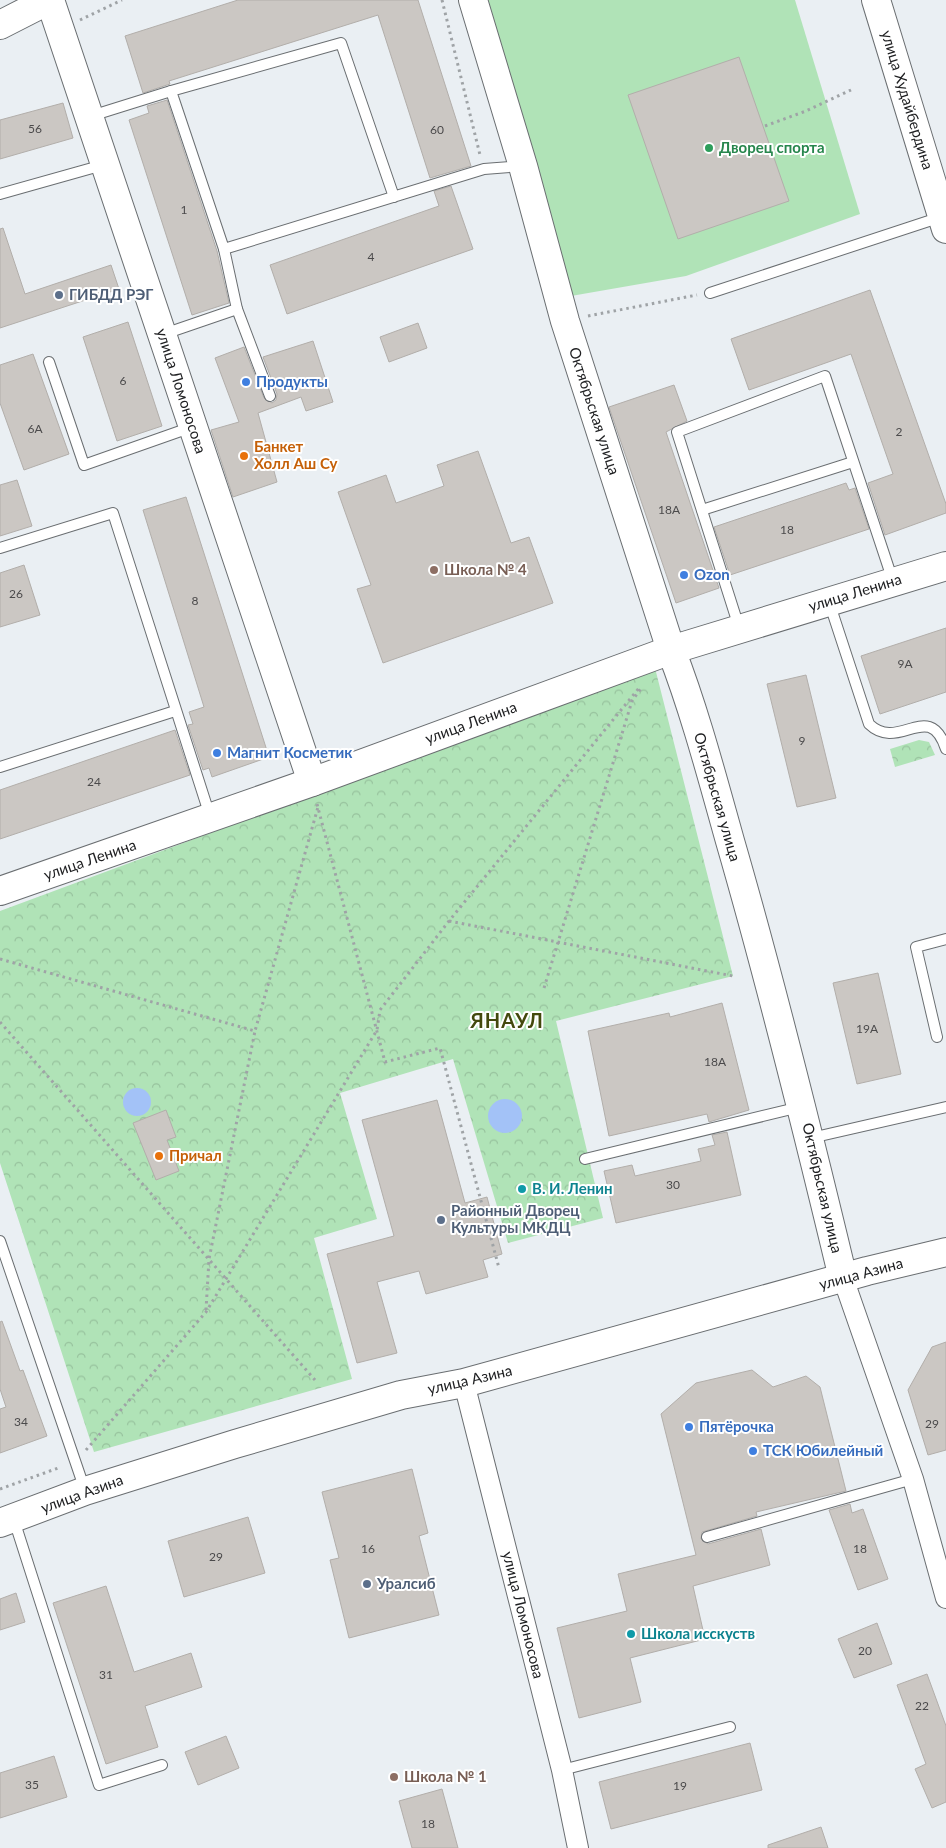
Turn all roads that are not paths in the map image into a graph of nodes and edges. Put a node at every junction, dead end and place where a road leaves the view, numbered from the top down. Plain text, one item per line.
1 (50, 0) edge
2 (474, 0) edge
3 (876, 0) edge
4 (0, 25) edge
5 (171, 92) junction
6 (90, 116) junction
7 (104, 165) junction
8 (523, 166) junction
9 (0, 194) edge
10 (394, 197) junction
11 (944, 223) edge
12 (224, 250) junction
13 (710, 293) road end
14 (238, 309) junction
15 (163, 334) junction
16 (49, 362) dead end
17 (270, 396) dead end
18 (193, 426) junction
19 (854, 462) junction
20 (702, 510) junction
21 (0, 548) edge
22 (946, 566) edge
23 (893, 581) junction
24 (829, 601) junction
25 (739, 628) junction
26 (671, 650) junction
27 (175, 711) junction
28 (946, 749) edge
29 (0, 767) edge
30 (315, 794) junction
31 (210, 817) junction
32 (0, 891) edge
33 (946, 939) edge
34 (937, 1037) dead end
35 (802, 1106) junction
36 (946, 1107) edge
37 (810, 1138) junction
38 (585, 1160) dead end
39 (0, 1241) edge
40 (946, 1252) edge
41 (843, 1278) junction
42 (464, 1383) junction
43 (912, 1479) junction
44 (85, 1491) junction
45 (7, 1521) edge
46 (707, 1537) dead end
47 (946, 1598) edge
48 (730, 1727) dead end
49 (162, 1765) dead end
50 (562, 1770) junction
51 (578, 1848) edge

1 - 4 street
1 - 6 street, улица Ломоносова
2 - 8 street, Октябрьская улица
3 - 11 street, улица Худайбердина
5 - 6 lane
5 - 10 lane
5 - 12 lane
6 - 7 street, улица Ломоносова
7 - 9 lane
7 - 15 street, улица Ломоносова
8 - 10 lane
8 - 26 street, Октябрьская улица
10 - 12 lane
11 - 13 lane
12 - 14 lane
14 - 15 lane
14 - 17 lane
15 - 18 street, улица Ломоносова
16 - 18 lane
18 - 30 street, улица Ломоносова
19 - 20 lane
19 - 20 lane
19 - 23 lane
20 - 25 lane
21 - 27 lane
22 - 23 street, улица Ленина
23 - 24 street, улица Ленина
24 - 25 street, улица Ленина
24 - 28 lane
25 - 26 street, улица Ленина
26 - 30 street, улица Ленина
26 - 35 street, Октябрьская улица
27 - 29 lane
27 - 31 lane
30 - 31 street, улица Ленина
31 - 32 street, улица Ленина
33 - 34 lane
35 - 37 street, Октябрьская улица
35 - 38 lane
36 - 37 lane
37 - 41 street, Октябрьская улица
39 - 44 lane
40 - 41 street, улица Азина
41 - 42 street, улица Азина
41 - 43 street, Октябрьская улица
42 - 44 street, улица Азина
42 - 50 street, улица Ломоносова
43 - 46 lane
43 - 47 street, Октябрьская улица
44 - 45 street, улица Азина
45 - 49 lane
48 - 50 lane
50 - 51 street, улица Ломоносова

